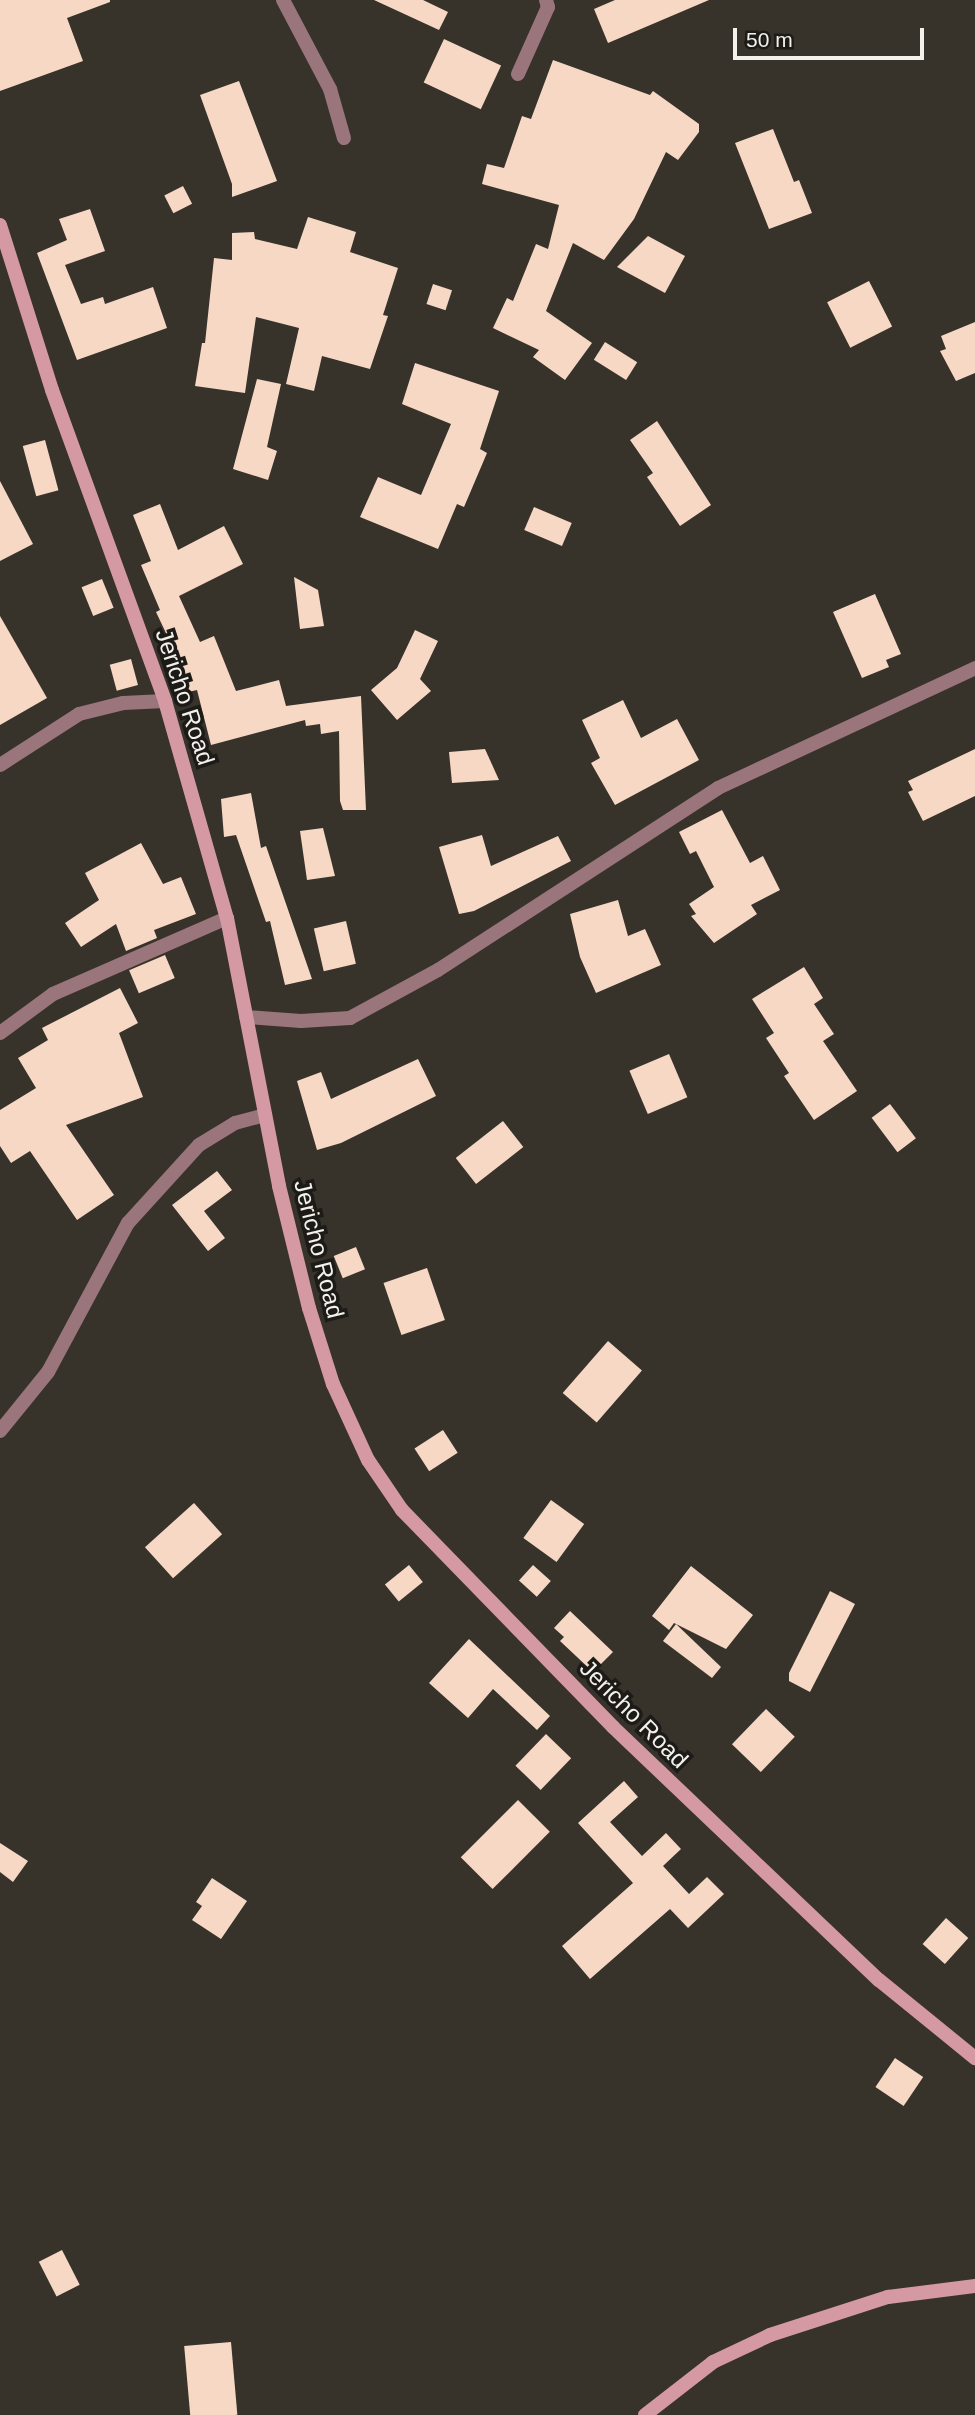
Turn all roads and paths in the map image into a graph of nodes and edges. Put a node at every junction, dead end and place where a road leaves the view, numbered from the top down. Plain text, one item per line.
1 (283, 0) edge
2 (546, 0) edge
3 (517, 74) dead end
4 (345, 138) dead end
5 (0, 225) edge
6 (975, 668) edge
7 (165, 701) junction
8 (0, 765) edge
9 (227, 918) junction
10 (246, 1017) junction
11 (0, 1033) edge
12 (265, 1115) junction
13 (0, 1431) edge
14 (975, 2058) edge
15 (975, 2286) edge
16 (645, 2415) edge

1 - 4 street
2 - 3 street
5 - 7 street, Jericho Road
6 - 10 street
7 - 8 street
7 - 9 street, Jericho Road
9 - 10 street, Jericho Road
9 - 11 street
10 - 12 street, Jericho Road
12 - 13 street
12 - 14 street, Jericho Road
15 - 16 street

